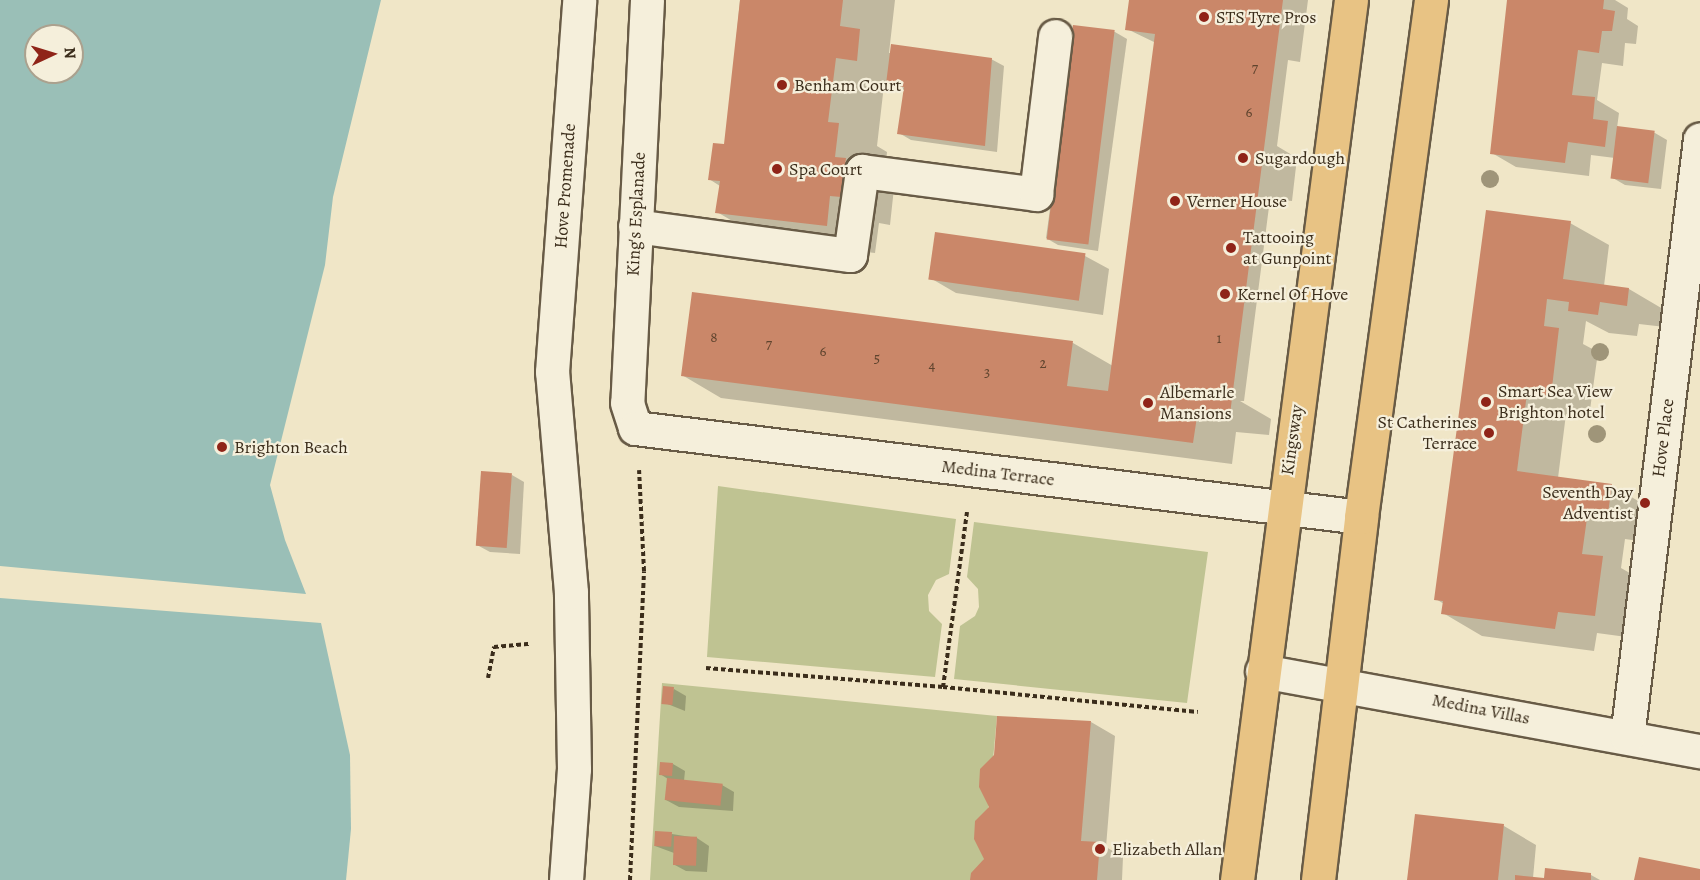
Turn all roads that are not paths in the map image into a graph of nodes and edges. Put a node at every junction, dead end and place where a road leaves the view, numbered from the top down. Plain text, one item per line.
1 (579, 0) edge
2 (647, 0) edge
3 (1351, 0) edge
4 (1431, 0) edge
5 (1055, 36) dead end
6 (1700, 139) edge
7 (1696, 195) edge
8 (635, 226) junction
9 (635, 428) joint
10 (1282, 508) junction
11 (1361, 517) junction
12 (1262, 671) junction
13 (1343, 683) junction
14 (1627, 737) junction
15 (1700, 751) edge
16 (566, 880) edge
17 (1237, 880) edge
18 (1318, 880) edge

1 - 16 street, Hove Promenade
2 - 8 street, King's Esplanade
3 - 10 main road, Kingsway
4 - 11 main road
5 - 8 street
6 - 7 street, Hove Place
7 - 14 street, Hove Place
8 - 9 street, King's Esplanade
9 - 10 street, Medina Terrace
10 - 11 street, Medina Terrace
10 - 12 main road, Kingsway
11 - 13 main road
12 - 13 street, Medina Villas
12 - 17 main road, Kingsway
13 - 14 street, Medina Villas
13 - 18 main road
14 - 15 street, Medina Villas

